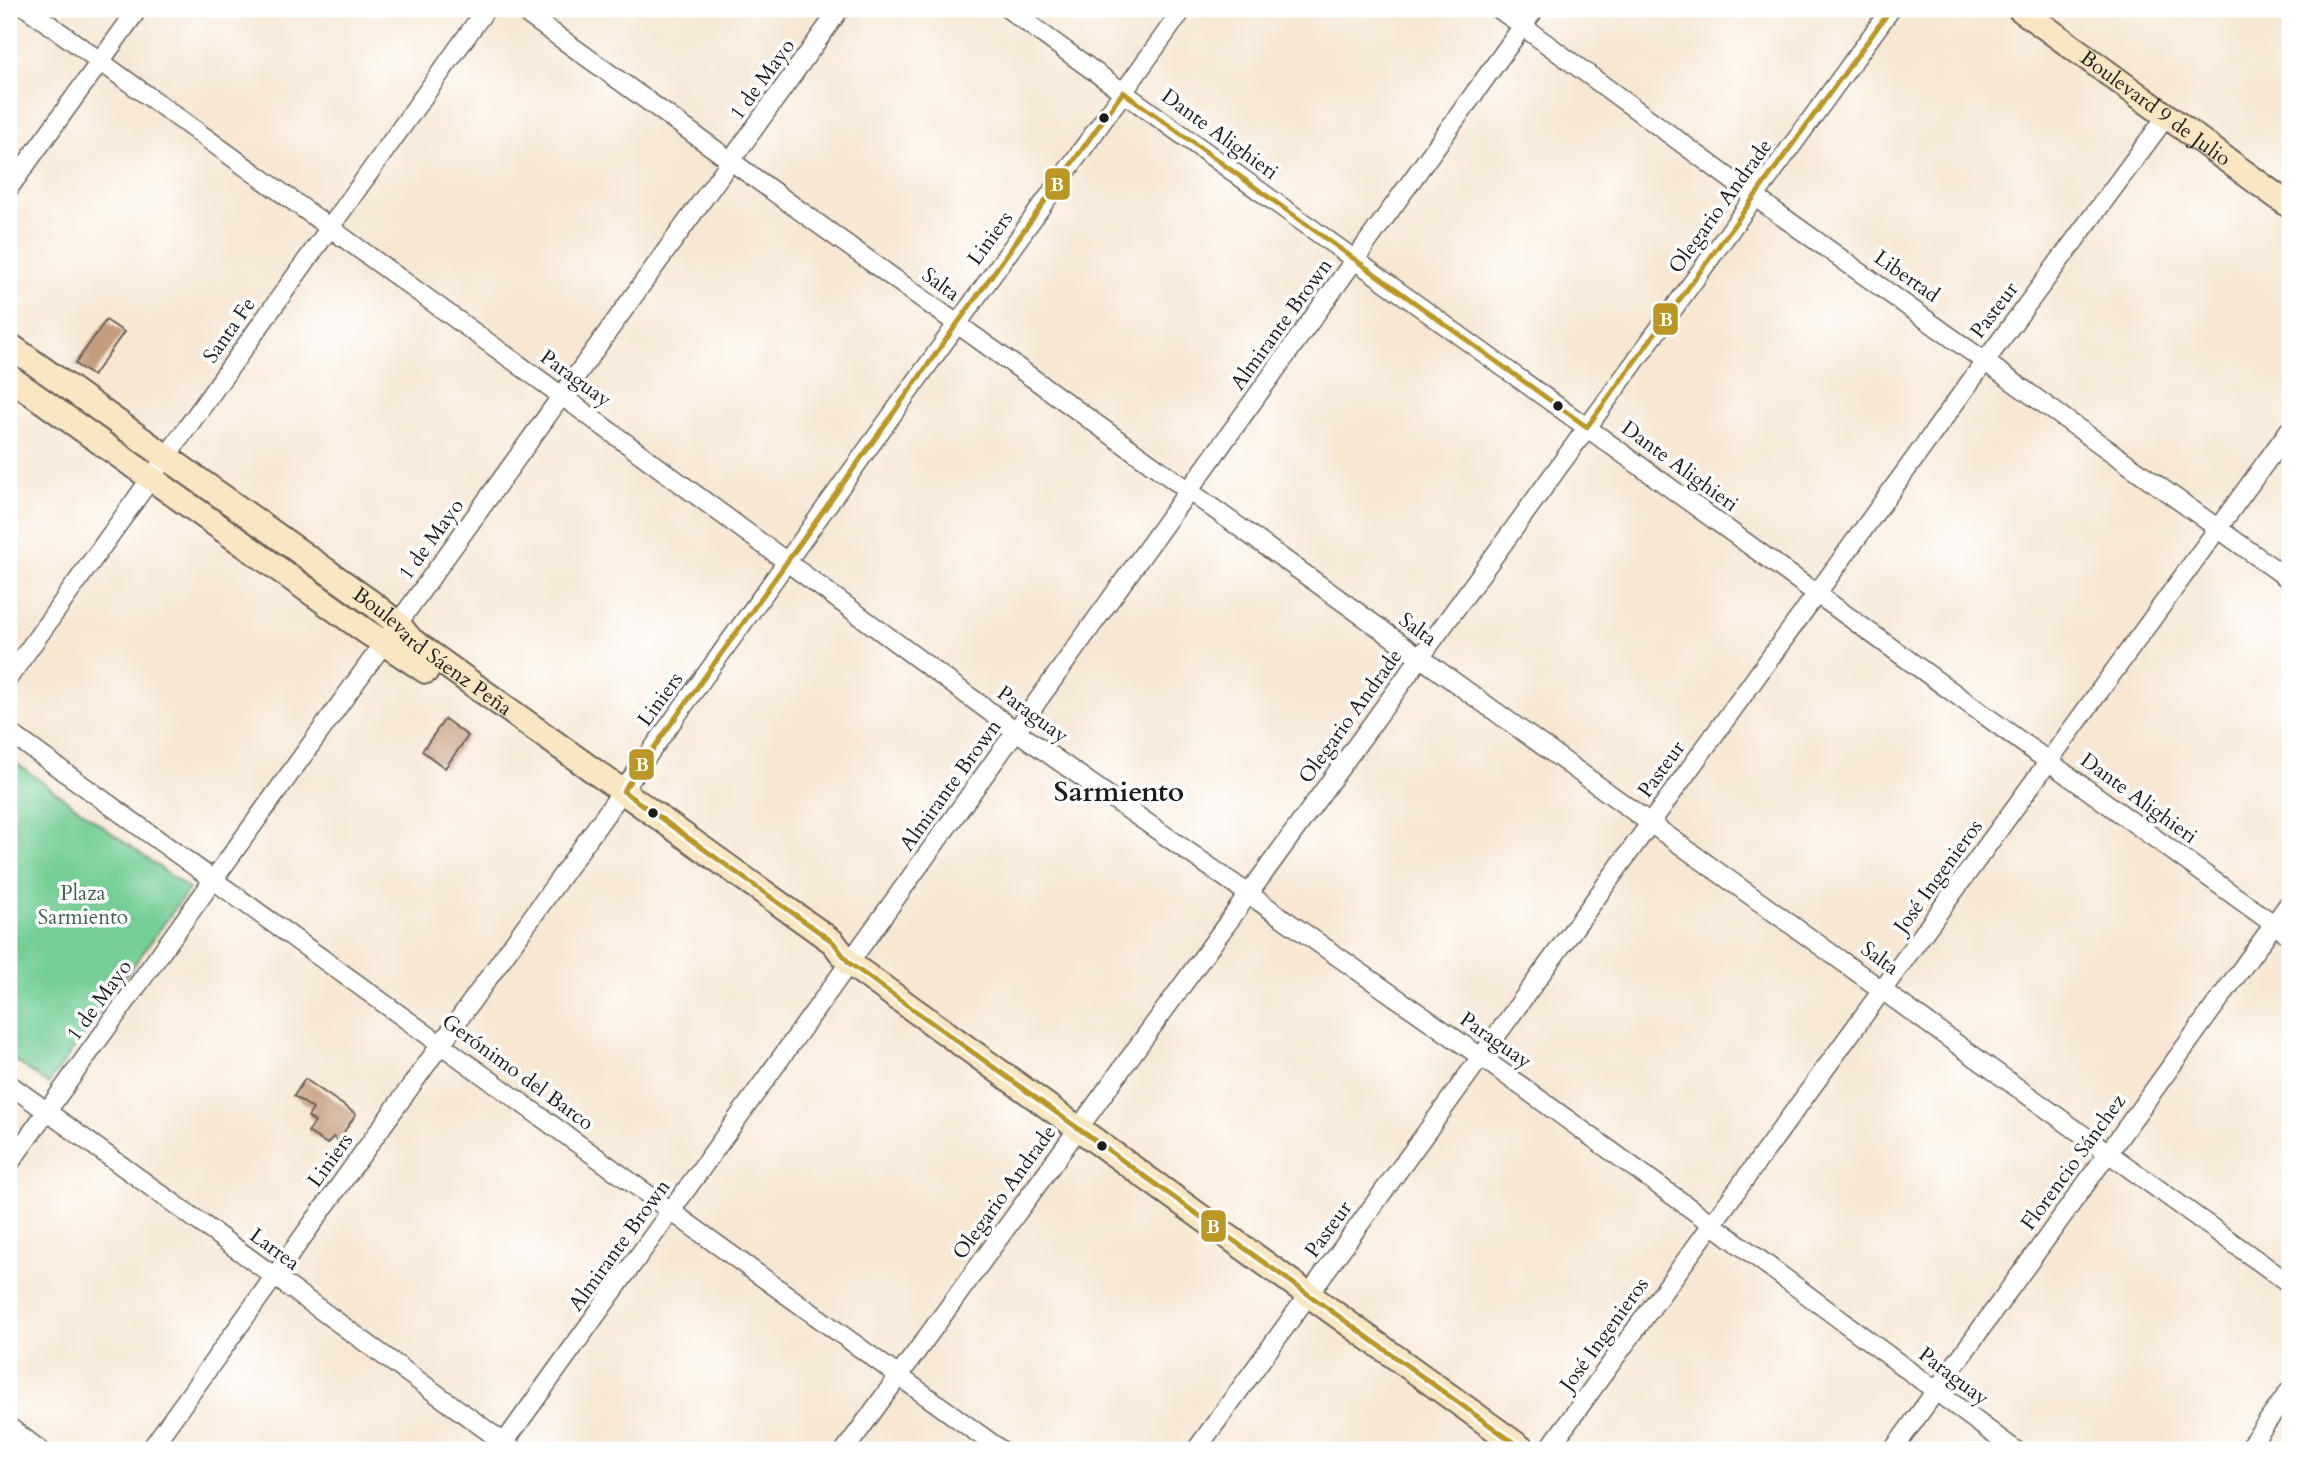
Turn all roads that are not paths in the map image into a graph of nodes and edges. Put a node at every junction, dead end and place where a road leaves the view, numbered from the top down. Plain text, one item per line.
1 (28, 9) edge
2 (138, 9) edge
3 (486, 9) edge
4 (520, 9) edge
5 (840, 9) edge
6 (1008, 9) edge
7 (1183, 9) edge
8 (1499, 9) edge
9 (1535, 9) edge
10 (1891, 9) edge
11 (2020, 9) edge
12 (1523, 26) junction
13 (101, 60) junction
14 (1123, 92) junction
15 (2166, 117) junction
16 (730, 162) junction
17 (9, 188) edge
18 (1755, 197) junction
19 (2290, 206) edge
20 (330, 228) junction
21 (1355, 260) junction
22 (957, 324) junction
23 (9, 345) edge
24 (1986, 360) junction
25 (9, 377) edge
26 (562, 396) junction
27 (1587, 427) junction
28 (2290, 429) edge
29 (167, 457) junction
30 (151, 478) junction
31 (1189, 491) junction
32 (2220, 527) junction
33 (787, 561) junction
34 (2290, 580) edge
35 (1816, 593) junction
36 (391, 634) junction
37 (1419, 659) junction
38 (9, 677) edge
39 (1016, 731) junction
40 (9, 732) edge
41 (2049, 762) junction
42 (618, 797) junction
43 (1650, 822) junction
44 (214, 880) junction
45 (1249, 894) junction
46 (2290, 902) edge
47 (2274, 924) junction
48 (2290, 936) edge
49 (849, 963) junction
50 (1884, 989) junction
51 (441, 1044) junction
52 (1481, 1057) junction
53 (9, 1084) edge
54 (47, 1112) junction
55 (1079, 1129) junction
56 (2108, 1153) junction
57 (9, 1164) edge
58 (671, 1211) junction
59 (1713, 1224) junction
60 (274, 1277) junction
61 (2290, 1284) edge
62 (1309, 1295) junction
63 (899, 1376) junction
64 (2290, 1390) edge
65 (1936, 1391) junction
66 (9, 1427) edge
67 (506, 1448) edge
68 (40, 1450) edge
69 (150, 1450) edge
70 (845, 1450) edge
71 (1001, 1450) edge
72 (1196, 1450) edge
73 (1524, 1450) edge
74 (1548, 1450) edge
75 (1893, 1450) edge
76 (2015, 1450) edge
77 (2247, 1450) edge

1 - 13 street, Paraguay
2 - 13 street
3 - 20 street, Santa Fe
4 - 16 street, Salta
5 - 16 street, 1 de Mayo
6 - 14 street, Dante Alighieri
7 - 14 street, Liniers
8 - 12 street, Libertad
9 - 12 street, Almirante Brown
10 - 18 street, Olegario Andrade
11 - 15 main road, Boulevard 9 de Julio
12 - 18 street, Libertad
12 - 21 street, Almirante Brown
13 - 17 street
13 - 20 street, Paraguay
14 - 21 street, Dante Alighieri
14 - 22 street, Liniers
15 - 19 main road, Boulevard 9 de Julio
15 - 24 street, Pasteur
16 - 22 street, Salta
16 - 26 street, 1 de Mayo
18 - 24 street, Libertad
18 - 27 street, Olegario Andrade
20 - 26 street, Paraguay
20 - 29 street, Santa Fe
21 - 27 street, Dante Alighieri
21 - 31 street, Almirante Brown
22 - 31 street, Salta
22 - 33 street, Liniers
23 - 29 main road, Boulevard Sáenz Peña
24 - 32 street, Libertad
24 - 35 street, Pasteur
25 - 30 main road, Boulevard Sáenz Peña
26 - 33 street, Paraguay
26 - 36 street, 1 de Mayo
27 - 35 street, Dante Alighieri
27 - 37 street, Olegario Andrade
28 - 32 street, José Ingenieros
29 - 30 street, Santa Fe
29 - 36 main road, Boulevard Sáenz Peña
30 - 36 main road, Boulevard Sáenz Peña
30 - 38 street, Santa Fe
31 - 37 street, Salta
31 - 39 street, Almirante Brown
32 - 34 street, Libertad
32 - 41 street, José Ingenieros
33 - 39 street, Paraguay
33 - 42 street, Liniers
35 - 41 street, Dante Alighieri
35 - 43 street, Pasteur
36 - 42 main road, Boulevard Sáenz Peña
36 - 44 street, 1 de Mayo
37 - 43 street, Salta
37 - 45 street, Olegario Andrade
39 - 45 street, Paraguay
39 - 49 street, Almirante Brown
40 - 44 street, Gerónimo del Barco
41 - 47 street, Dante Alighieri
41 - 50 street, José Ingenieros
42 - 49 main road, Boulevard Sáenz Peña
42 - 51 street, Liniers
43 - 50 street, Salta
43 - 52 street, Pasteur
44 - 51 street, Gerónimo del Barco
44 - 54 street, 1 de Mayo
45 - 52 street, Paraguay
45 - 55 street, Olegario Andrade
46 - 47 street, Florencio Sánchez
47 - 48 street, Dante Alighieri
47 - 56 street, Florencio Sánchez
49 - 55 main road, Boulevard Sáenz Peña
49 - 58 street, Almirante Brown
50 - 56 street, Salta
50 - 59 street, José Ingenieros
51 - 58 street, Gerónimo del Barco
51 - 60 street, Liniers
52 - 59 street, Paraguay
52 - 62 street, Pasteur
53 - 54 street, Larrea
54 - 57 street, 1 de Mayo
54 - 60 street, Larrea
55 - 62 main road, Boulevard Sáenz Peña
55 - 63 street, Olegario Andrade
56 - 61 street, Salta
56 - 65 street, Florencio Sánchez
58 - 63 street, Gerónimo del Barco
58 - 67 street, Almirante Brown
59 - 65 street, Paraguay
59 - 74 street, José Ingenieros
60 - 67 street, Larrea
60 - 69 street, Liniers
62 - 72 street, Pasteur
62 - 73 main road, Boulevard Sáenz Peña
63 - 70 street, Olegario Andrade
63 - 71 street, Gerónimo del Barco
64 - 77 street
65 - 75 street, Florencio Sánchez
65 - 76 street, Paraguay
66 - 68 street

